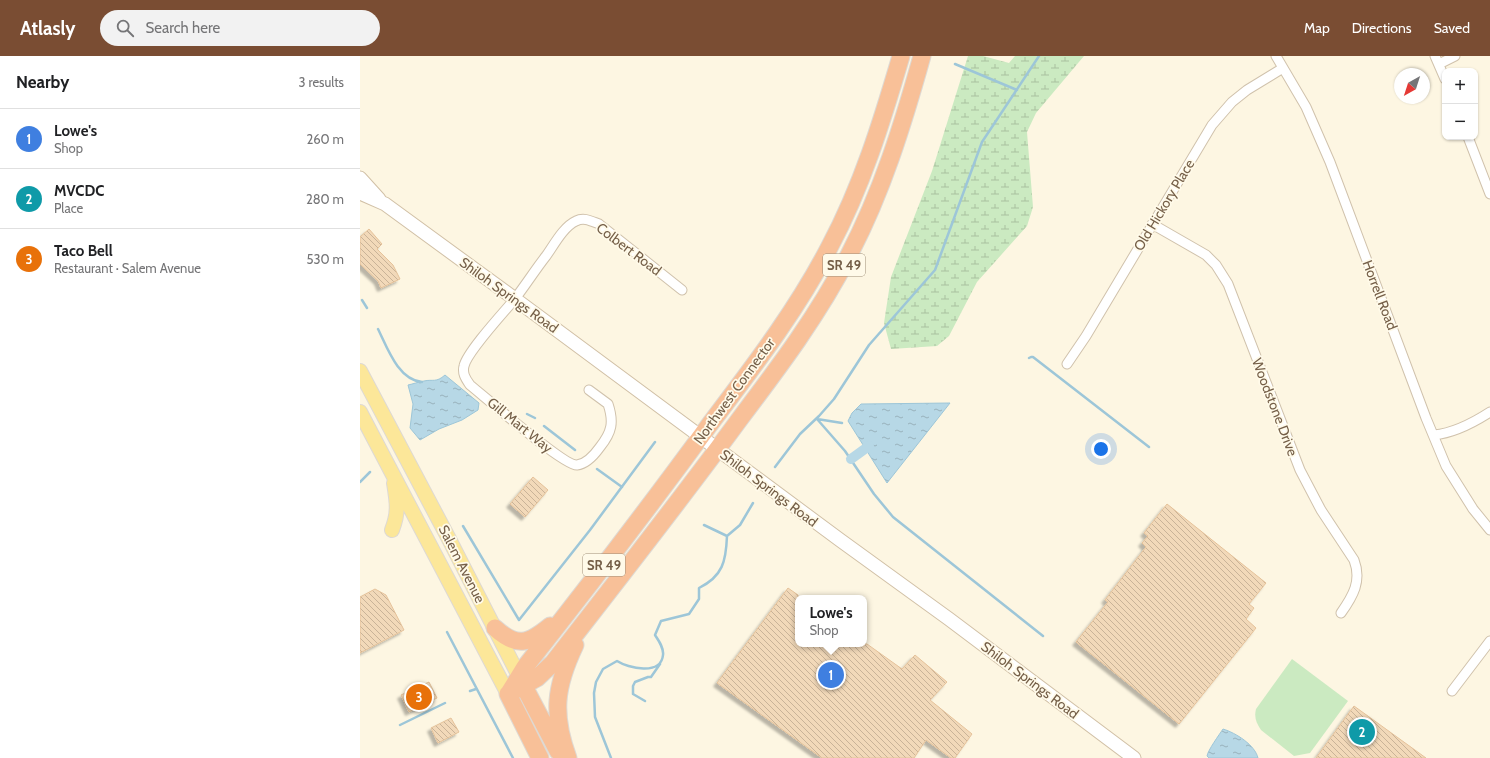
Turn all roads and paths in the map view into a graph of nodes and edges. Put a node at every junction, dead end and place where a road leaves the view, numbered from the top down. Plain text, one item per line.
1 (901, 56) edge
2 (922, 56) edge
3 (1276, 56) edge
4 (1455, 56) edge
5 (1437, 60) edge
6 (1283, 68) junction
7 (1442, 72) edge
8 (1469, 140) edge
9 (360, 178) edge
10 (360, 193) edge
11 (1490, 194) edge
12 (385, 204) junction
13 (1152, 224) junction
14 (682, 290) dead end
15 (515, 299) junction
16 (1068, 364) dead end
17 (360, 371) edge
18 (589, 390) dead end
19 (360, 412) edge
20 (1490, 412) edge
21 (1434, 436) junction
22 (701, 437) junction
23 (718, 449) junction
24 (393, 475) junction
25 (392, 530) dead end
26 (1490, 530) edge
27 (567, 612) junction
28 (1340, 613) dead end
29 (587, 619) junction
30 (495, 628) junction
31 (1490, 641) edge
32 (522, 681) junction
33 (1452, 690) dead end
34 (508, 694) junction
35 (540, 758) edge
36 (561, 758) edge
37 (568, 758) edge
38 (1134, 758) edge

1 - 22 highway, Northwest Connector / SR 49
2 - 23 highway, Northwest Connector / SR 49
3 - 6 street, Horrell Road
4 - 5 street
5 - 7 street
6 - 13 street, Old Hickory Place
6 - 21 street, Horrell Road
8 - 11 street
9 - 12 street, Shiloh Springs Road
10 - 12 street, Shiloh Springs Road
12 - 15 street, Shiloh Springs Road
13 - 16 street, Old Hickory Place
13 - 28 street, Woodstone Drive
14 - 15 street, Colbert Road
15 - 18 street, Gill Mart Way
15 - 22 street, Shiloh Springs Road
17 - 30 main road, Salem Avenue
19 - 24 main road, Salem Avenue
20 - 21 street
21 - 26 street, Horrell Road
22 - 23 street, Shiloh Springs Road
22 - 27 highway, Northwest Connector / SR 49
23 - 29 highway, Northwest Connector / SR 49
23 - 38 street, Shiloh Springs Road
24 - 25 main road
24 - 34 main road, Salem Avenue
27 - 30 highway
27 - 32 highway, Northwest Connector / SR 49
29 - 32 highway
29 - 37 highway, SR 49
30 - 32 main road, Salem Avenue
31 - 33 street
32 - 34 highway
32 - 36 highway, Salem Avenue
34 - 35 highway, Salem Avenue

